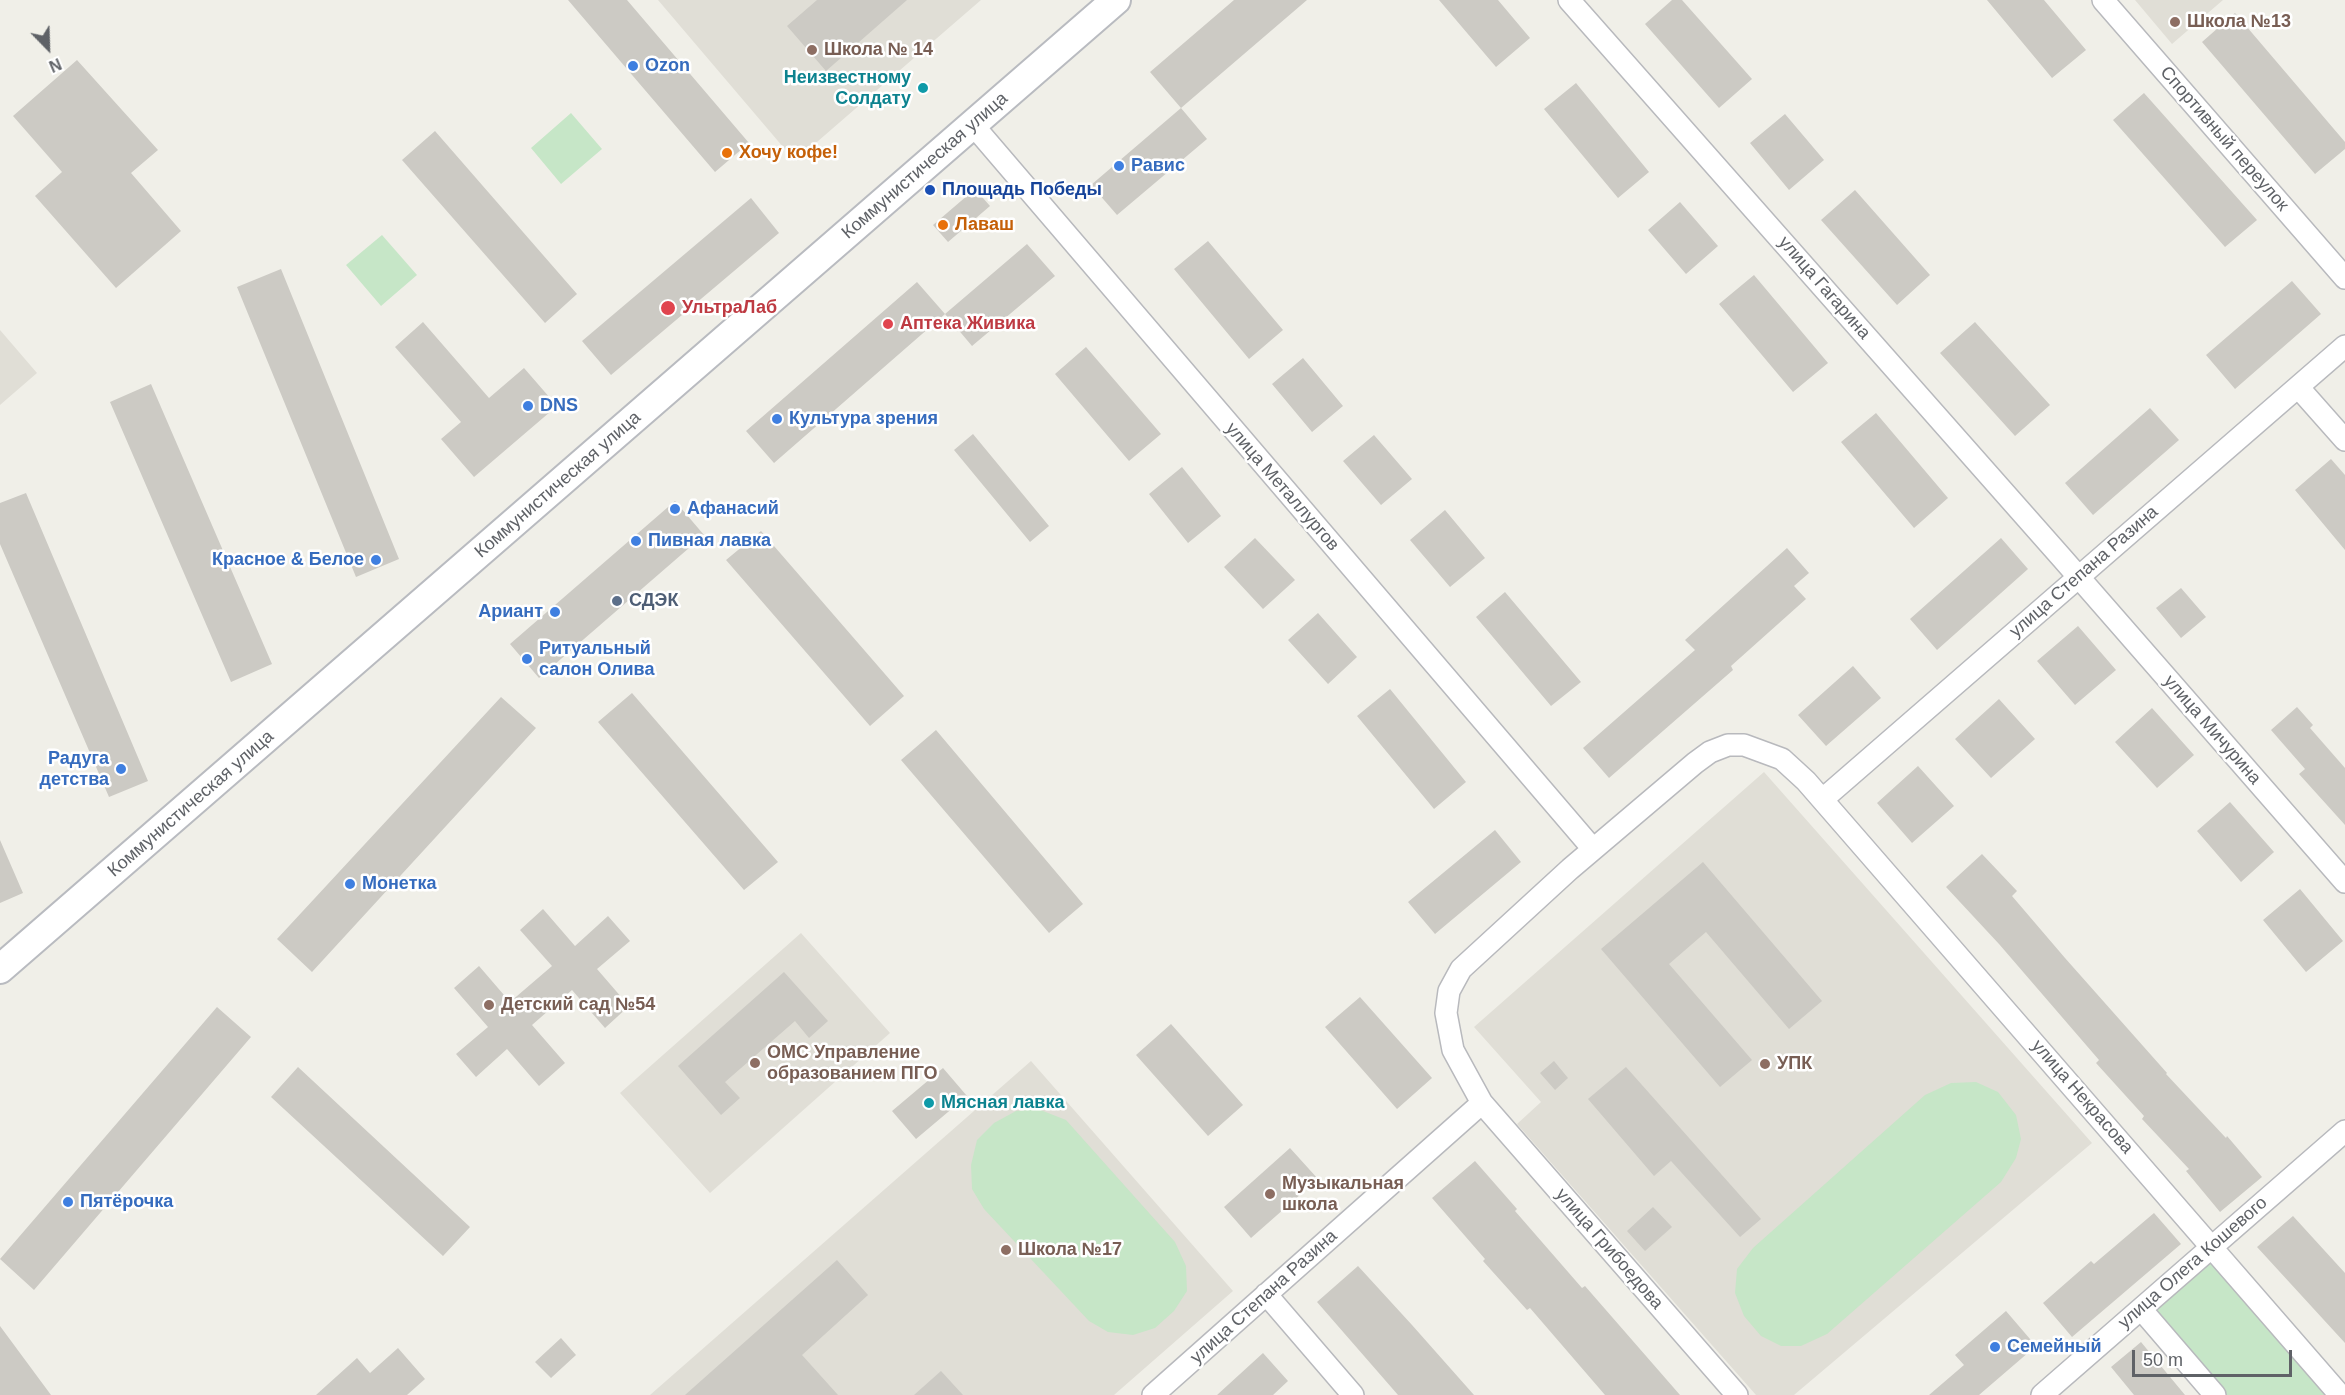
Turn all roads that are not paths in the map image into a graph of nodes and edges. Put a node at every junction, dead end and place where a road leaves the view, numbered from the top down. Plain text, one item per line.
1 (1116, 0) edge
2 (1569, 0) edge
3 (2103, 0) edge
4 (973, 125) junction
5 (2345, 279) edge
6 (2345, 346) edge
7 (2298, 387) junction
8 (2345, 441) edge
9 (2079, 577) junction
10 (1823, 799) junction
11 (1593, 849) junction
12 (2345, 882) edge
13 (0, 969) edge
14 (1482, 1103) junction
15 (2345, 1131) edge
16 (2212, 1246) junction
17 (1266, 1294) junction
18 (2141, 1309) junction
19 (1153, 1395) edge
20 (1353, 1395) edge
21 (1737, 1395) edge
22 (2042, 1395) edge
23 (2215, 1395) edge
24 (2340, 1395) edge

1 - 4 street, Коммунистическая улица
2 - 9 street, улица Гагарина
3 - 5 street, Спортивный переулок
4 - 11 street, улица Металлургов
4 - 13 street, Коммунистическая улица
6 - 7 street, улица Степана Разина
7 - 8 street
7 - 9 street, улица Степана Разина
9 - 10 street, улица Степана Разина
9 - 12 street, улица Мичурина
10 - 11 street, улица Некрасова
10 - 16 street, улица Некрасова
11 - 14 street, улица Грибоедова
14 - 17 street, улица Степана Разина
14 - 21 street, улица Грибоедова
15 - 16 street, улица Олега Кошевого
16 - 18 street, улица Олега Кошевого
16 - 24 street, улица Некрасова
17 - 19 street, улица Степана Разина
17 - 20 street
18 - 22 street, улица Олега Кошевого
18 - 23 street

